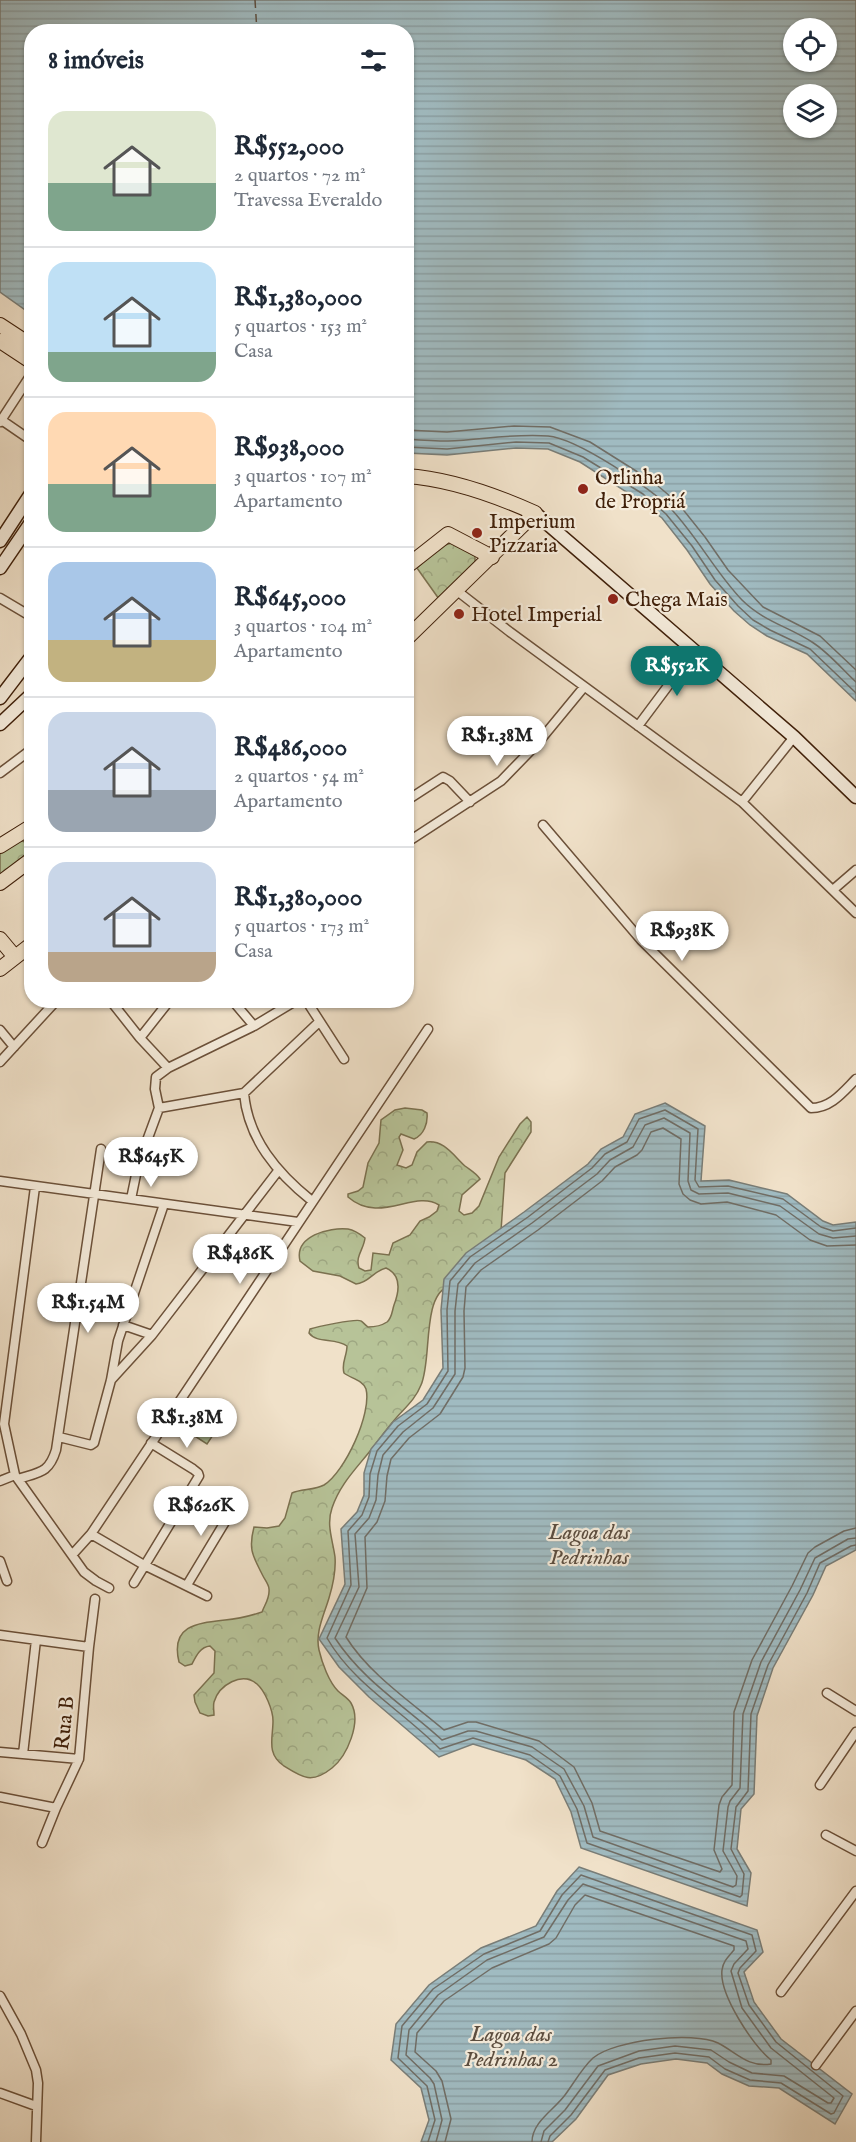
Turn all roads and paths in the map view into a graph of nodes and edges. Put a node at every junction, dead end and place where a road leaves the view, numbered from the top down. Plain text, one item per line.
1 (0, 325) edge
2 (0, 341) edge
3 (24, 341) edge
4 (24, 357) edge
5 (24, 385) edge
6 (0, 421) edge
7 (24, 436) edge
8 (414, 481) edge
9 (24, 504) edge
10 (535, 513) junction
11 (24, 533) edge
12 (0, 541) edge
13 (492, 557) junction
14 (414, 561) edge
15 (0, 568) edge
16 (456, 590) junction
17 (0, 598) edge
18 (24, 612) edge
19 (414, 631) edge
20 (694, 651) junction
21 (24, 667) edge
22 (584, 687) junction
23 (0, 698) edge
24 (24, 702) edge
25 (0, 724) edge
26 (638, 726) junction
27 (794, 737) junction
28 (24, 755) edge
29 (0, 773) edge
30 (414, 796) edge
31 (856, 797) edge
32 (470, 802) junction
33 (742, 802) junction
34 (543, 825) dead end
35 (24, 834) edge
36 (414, 838) edge
37 (0, 846) edge
38 (24, 865) edge
39 (856, 870) edge
40 (0, 883) edge
41 (834, 889) junction
42 (856, 913) edge
43 (0, 939) edge
44 (24, 950) edge
45 (15, 957) junction
46 (0, 969) edge
47 (50, 1008) edge
48 (116, 1008) edge
49 (164, 1008) edge
50 (239, 1008) edge
51 (284, 1008) edge
52 (311, 1008) edge
53 (320, 1022) junction
54 (254, 1026) junction
55 (428, 1029) dead end
56 (0, 1030) edge
57 (140, 1038) junction
58 (14, 1047) junction
59 (344, 1059) dead end
60 (0, 1062) edge
61 (168, 1068) junction
62 (856, 1079) edge
63 (244, 1093) junction
64 (159, 1108) junction
65 (101, 1149) dead end
66 (278, 1171) junction
67 (0, 1181) edge
68 (34, 1187) junction
69 (95, 1194) junction
70 (131, 1198) junction
71 (312, 1201) junction
72 (164, 1204) junction
73 (243, 1215) junction
74 (298, 1222) junction
75 (123, 1325) junction
76 (152, 1335) junction
77 (111, 1380) junction
78 (2, 1423) edge
79 (59, 1437) junction
80 (151, 1443) junction
81 (17, 1477) junction
82 (0, 1481) edge
83 (237, 1502) dead end
84 (91, 1534) junction
85 (72, 1555) junction
86 (0, 1561) edge
87 (144, 1564) junction
88 (8, 1581) dead end
89 (134, 1583) dead end
90 (187, 1585) junction
91 (109, 1588) dead end
92 (207, 1596) dead end
93 (95, 1599) dead end
94 (0, 1635) edge
95 (36, 1640) junction
96 (89, 1647) junction
97 (827, 1693) dead end
98 (856, 1711) edge
99 (856, 1732) edge
100 (0, 1752) edge
101 (23, 1754) junction
102 (80, 1759) junction
103 (820, 1785) dead end
104 (0, 1797) edge
105 (56, 1808) junction
106 (826, 1835) dead end
107 (42, 1843) dead end
108 (856, 1850) edge
109 (856, 1891) edge
110 (781, 1992) dead end
111 (0, 1996) edge
112 (856, 2011) edge
113 (816, 2066) dead end
114 (0, 2093) edge
115 (36, 2106) junction
116 (36, 2142) edge

1 - 3 main road
2 - 4 main road
5 - 6 street
6 - 7 street
8 - 10 main road
9 - 12 main road
10 - 13 main road
10 - 20 main road
11 - 15 main road
13 - 14 main road
13 - 16 main road
16 - 19 main road
16 - 22 street
17 - 18 street
20 - 26 street
20 - 27 main road
21 - 23 main road
22 - 26 street
22 - 32 street
24 - 25 main road
26 - 33 street
27 - 31 main road
27 - 33 street
28 - 29 street
30 - 32 street
32 - 36 street
33 - 41 street
34 - 62 street
35 - 37 main road
38 - 40 main road
39 - 41 street
41 - 42 street
43 - 45 main road
44 - 45 main road
45 - 46 main road
47 - 58 street
48 - 57 street
49 - 57 street
50 - 54 street
51 - 54 street
52 - 53 street
53 - 59 street
53 - 63 street
54 - 61 street
55 - 71 street
56 - 58 street
57 - 61 street
58 - 60 street
61 - 64 street
63 - 64 street
63 - 66 street
64 - 70 street
65 - 69 street
66 - 71 street
66 - 73 street
67 - 68 street
68 - 69 street
68 - 78 street
69 - 70 street
69 - 79 street
70 - 72 street
71 - 74 street
72 - 73 street
72 - 75 street
73 - 74 street
73 - 76 street
74 - 80 street
75 - 76 street
75 - 77 street
76 - 77 street
77 - 79 street
78 - 81 street
79 - 81 street
80 - 84 street
80 - 87 street
81 - 82 street
81 - 85 street
83 - 90 street
84 - 85 street
84 - 87 street
85 - 91 street
86 - 88 street
87 - 89 street
87 - 90 street
90 - 92 street
93 - 96 street, Rua B
94 - 95 street
95 - 96 street
95 - 101 street
96 - 102 street, Rua B
97 - 98 street
99 - 103 street
100 - 101 street
101 - 102 street
102 - 105 street, Rua B
104 - 105 street
105 - 107 street, Rua B
106 - 108 street
109 - 110 street
111 - 115 street
112 - 113 street
114 - 115 street
115 - 116 street

